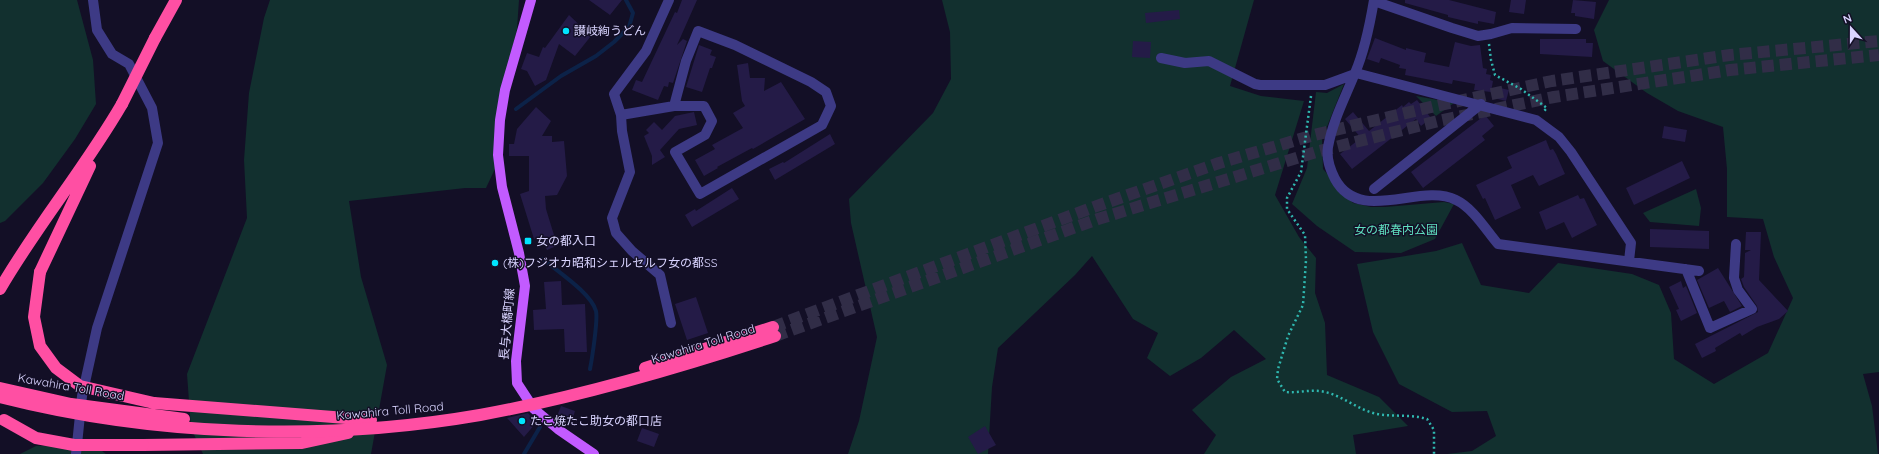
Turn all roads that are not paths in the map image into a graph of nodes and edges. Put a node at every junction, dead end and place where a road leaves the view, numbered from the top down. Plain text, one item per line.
1 (93, 0) edge
2 (176, 0) edge
3 (531, 0) edge
4 (669, 0) edge
5 (1374, 0) edge
6 (1576, 29) dead end
7 (1161, 58) dead end
8 (1355, 73) junction
9 (1481, 104) junction
10 (674, 106) junction
11 (621, 115) junction
12 (110, 123) junction
13 (1374, 188) dead end
14 (1736, 244) dead end
15 (1629, 261) junction
16 (1686, 270) junction
17 (1699, 271) dead end
18 (0, 288) edge
19 (672, 323) dead end
20 (774, 331) tunnel mouth
21 (0, 388) edge
22 (0, 397) edge
23 (2, 417) edge
24 (368, 424) junction
25 (76, 454) edge
26 (594, 454) edge

1 - 25 street
2 - 12 highway, bridge
3 - 26 main road, 長与大橋町線
4 - 11 street
5 - 6 street
5 - 8 street
7 - 8 street
8 - 9 street
8 - 15 street
9 - 13 street
9 - 15 street
10 - 10 street
10 - 11 street
11 - 19 street
12 - 18 highway
12 - 24 highway, bridge
14 - 16 street
15 - 16 street
16 - 17 street
20 - 24 highway, Kawahira Toll Road, bridge
21 - 24 highway, Kawahira Toll Road, bridge
22 - 24 highway, Kawahira Toll Road, bridge
23 - 24 highway, bridge

